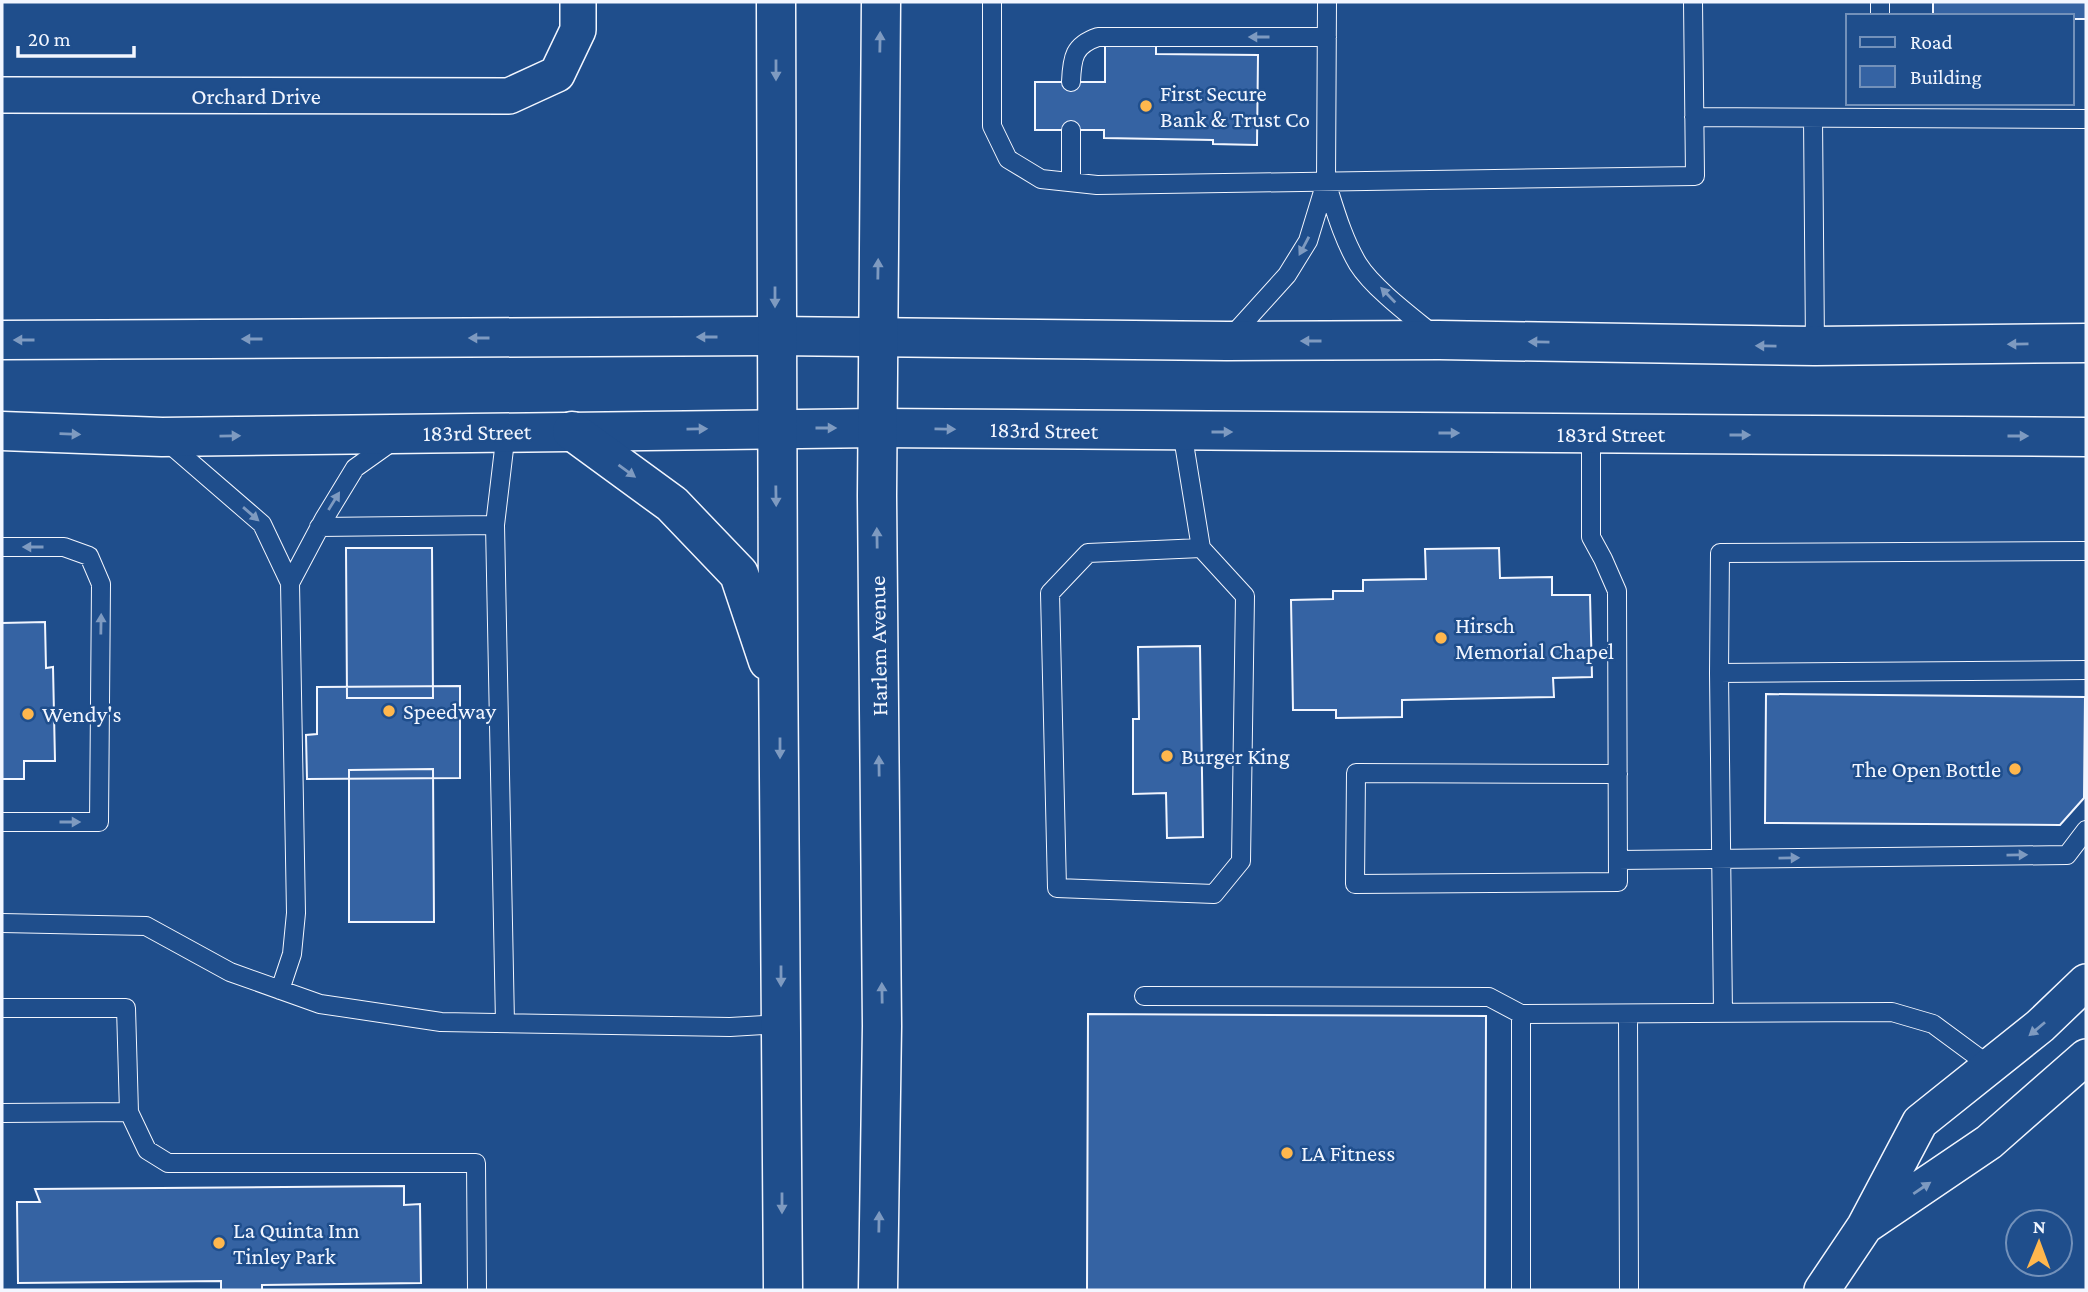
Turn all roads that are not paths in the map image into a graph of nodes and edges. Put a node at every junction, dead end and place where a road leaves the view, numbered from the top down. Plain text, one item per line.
1 (578, 2) edge
2 (776, 2) edge
3 (881, 2) edge
4 (992, 2) edge
5 (1327, 2) edge
6 (1693, 2) edge
7 (1327, 37) junction
8 (1071, 82) dead end
9 (2, 95) edge
10 (1881, 111) edge
11 (1694, 117) junction
12 (1813, 118) junction
13 (2086, 119) edge
14 (1071, 130) dead end
15 (1071, 182) junction
16 (1326, 182) junction
17 (775, 336) junction
18 (878, 338) junction
19 (2, 340) edge
20 (1439, 340) junction
21 (1227, 341) junction
22 (2086, 343) edge
23 (1815, 346) junction
24 (775, 428) junction
25 (877, 428) junction
26 (2, 431) edge
27 (572, 431) junction
28 (1182, 431) junction
29 (506, 432) junction
30 (402, 434) junction
31 (1591, 435) junction
32 (162, 437) junction
33 (2086, 437) edge
34 (495, 525) junction
35 (319, 527) junction
36 (2, 547) edge
37 (1202, 548) junction
38 (2086, 551) edge
39 (290, 583) junction
40 (2086, 670) edge
41 (1719, 673) junction
42 (779, 690) junction
43 (1618, 774) junction
44 (2, 822) edge
45 (2086, 830) edge
46 (1721, 859) junction
47 (1618, 860) junction
48 (2, 922) edge
49 (2086, 982) edge
50 (280, 990) junction
51 (1144, 996) dead end
52 (2, 1008) edge
53 (1628, 1013) junction
54 (1723, 1013) junction
55 (1521, 1014) junction
56 (505, 1023) junction
57 (781, 1024) junction
58 (2086, 1057) edge
59 (1990, 1066) junction
60 (130, 1112) junction
61 (2, 1113) edge
62 (1866, 1226) junction
63 (477, 1290) edge
64 (783, 1290) edge
65 (878, 1290) edge
66 (1521, 1290) edge
67 (1629, 1290) edge
68 (1822, 1290) edge

1 - 9 street, Orchard Drive
2 -> 17 street
18 -> 3 street, Harlem Avenue
4 - 15 lane
5 - 7 lane
6 - 11 lane
7 -> 8 lane
7 - 16 lane
10 - 12 lane
10 - 13 lane
11 - 12 lane
11 - 16 lane
12 - 23 lane
14 - 15 lane
15 - 16 lane
20 -> 16 lane
16 -> 21 lane
17 - 18 street
17 -> 19 street
17 - 24 street
18 - 21 street
18 - 25 street, Harlem Avenue
20 -> 21 street
23 -> 20 street
22 -> 23 street
24 -> 25 street, 183rd Street
27 -> 24 street, 183rd Street
24 -> 42 street
25 -> 28 street, 183rd Street
65 -> 25 street, Harlem Avenue
26 -> 32 street, 183rd Street
27 - 29 street, 183rd Street
27 -> 42 street
28 -> 31 street, 183rd Street
28 - 37 lane
29 - 30 street, 183rd Street
29 - 34 lane
32 -> 30 street, 183rd Street
35 -> 30 lane
31 -> 33 street, 183rd Street
31 - 43 lane
32 -> 39 lane
34 - 35 lane
34 - 56 lane
35 - 39 lane
44 -> 36 lane
37 - 37 lane
38 - 41 lane
39 - 50 lane
40 - 41 lane
41 - 46 lane
42 -> 57 street
43 - 47 lane
43 - 47 lane
46 -> 45 lane
46 - 47 lane
46 - 54 lane
48 - 50 lane
49 -> 59 street
50 - 56 lane
51 - 55 lane
52 - 60 lane
53 - 54 lane
53 - 55 lane
53 - 67 lane
54 - 59 lane
55 - 66 lane
56 - 57 lane
57 -> 64 street
62 -> 58 street
59 - 62 street
60 - 61 lane
60 - 63 lane
62 - 68 street

